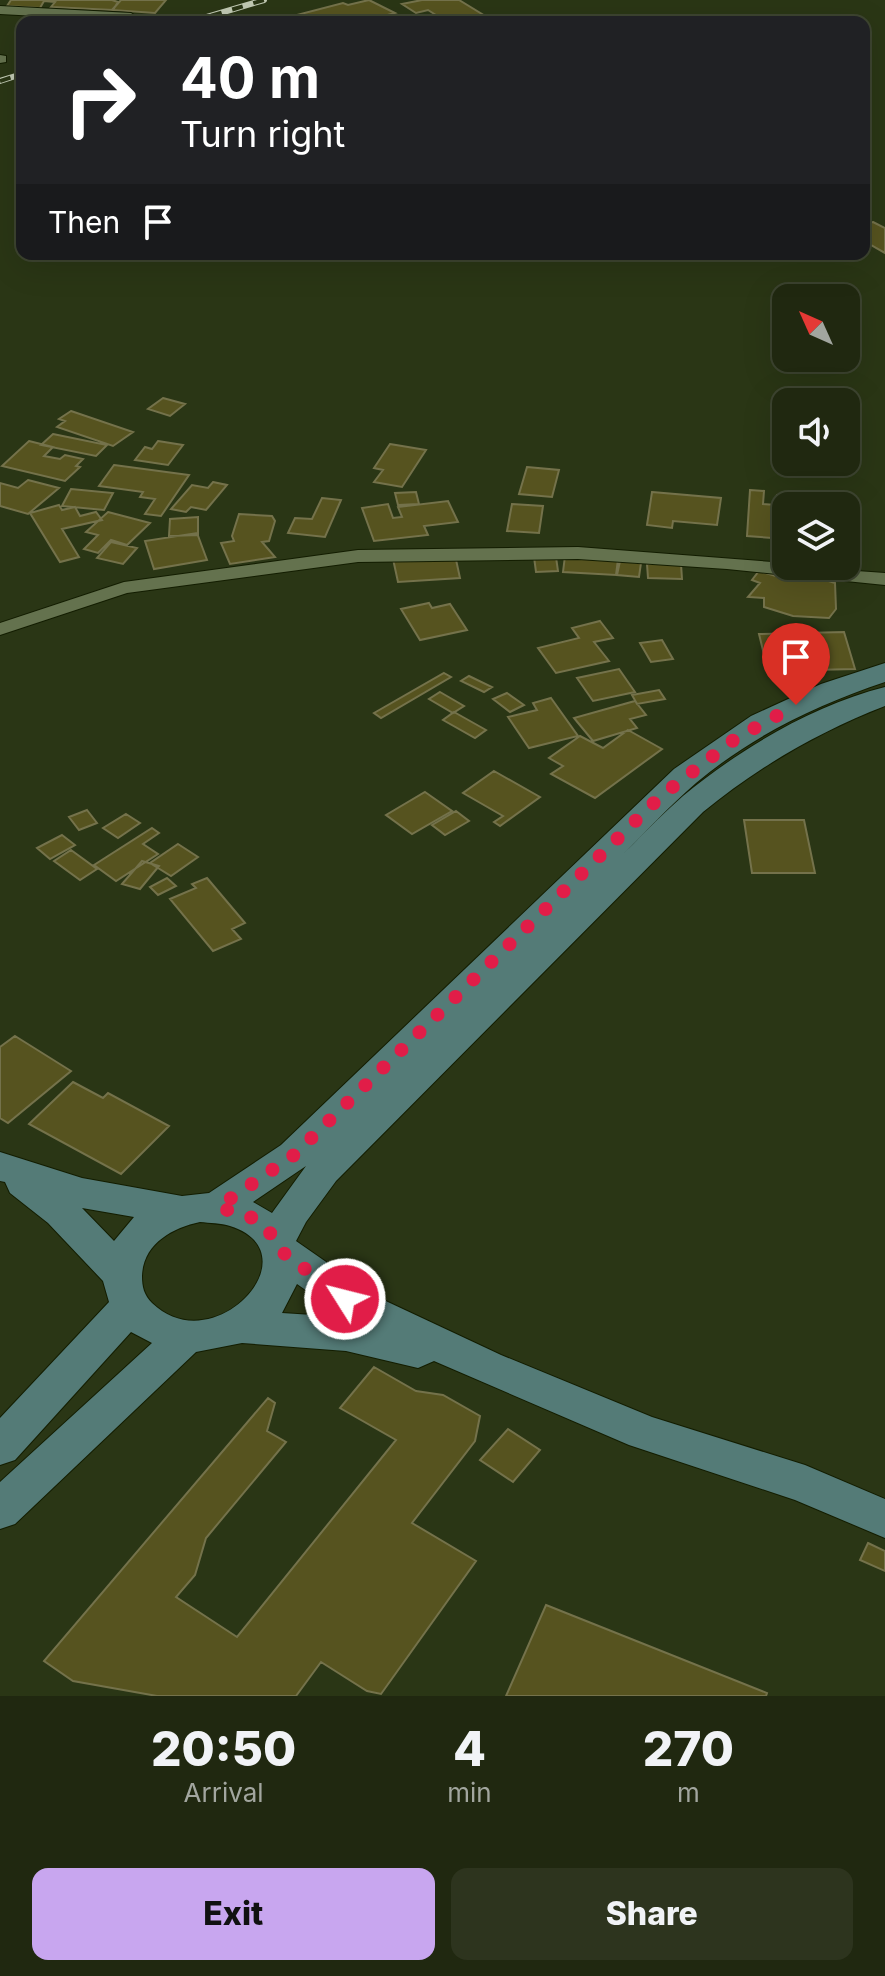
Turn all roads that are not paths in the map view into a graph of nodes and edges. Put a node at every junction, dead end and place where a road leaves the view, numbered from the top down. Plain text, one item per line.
1 (0, 10) edge
2 (112, 16) edge
3 (885, 579) edge
4 (0, 629) edge
5 (885, 672) edge
6 (885, 696) edge
7 (0, 1167) edge
8 (200, 1209) junction
9 (279, 1246) junction
10 (126, 1290) junction
11 (239, 1326) junction
12 (187, 1336) junction
13 (487, 1367) junction
14 (0, 1447) edge
15 (0, 1510) edge
16 (885, 1519) edge

1 - 2 street
3 - 4 street
5 - 8 street
6 - 9 street
7 - 8 street
7 - 10 street
8 - 9 street
8 - 10 street
9 - 11 street
9 - 13 street
10 - 12 street
10 - 14 street
11 - 12 street
11 - 13 street
12 - 15 street
13 - 16 street

